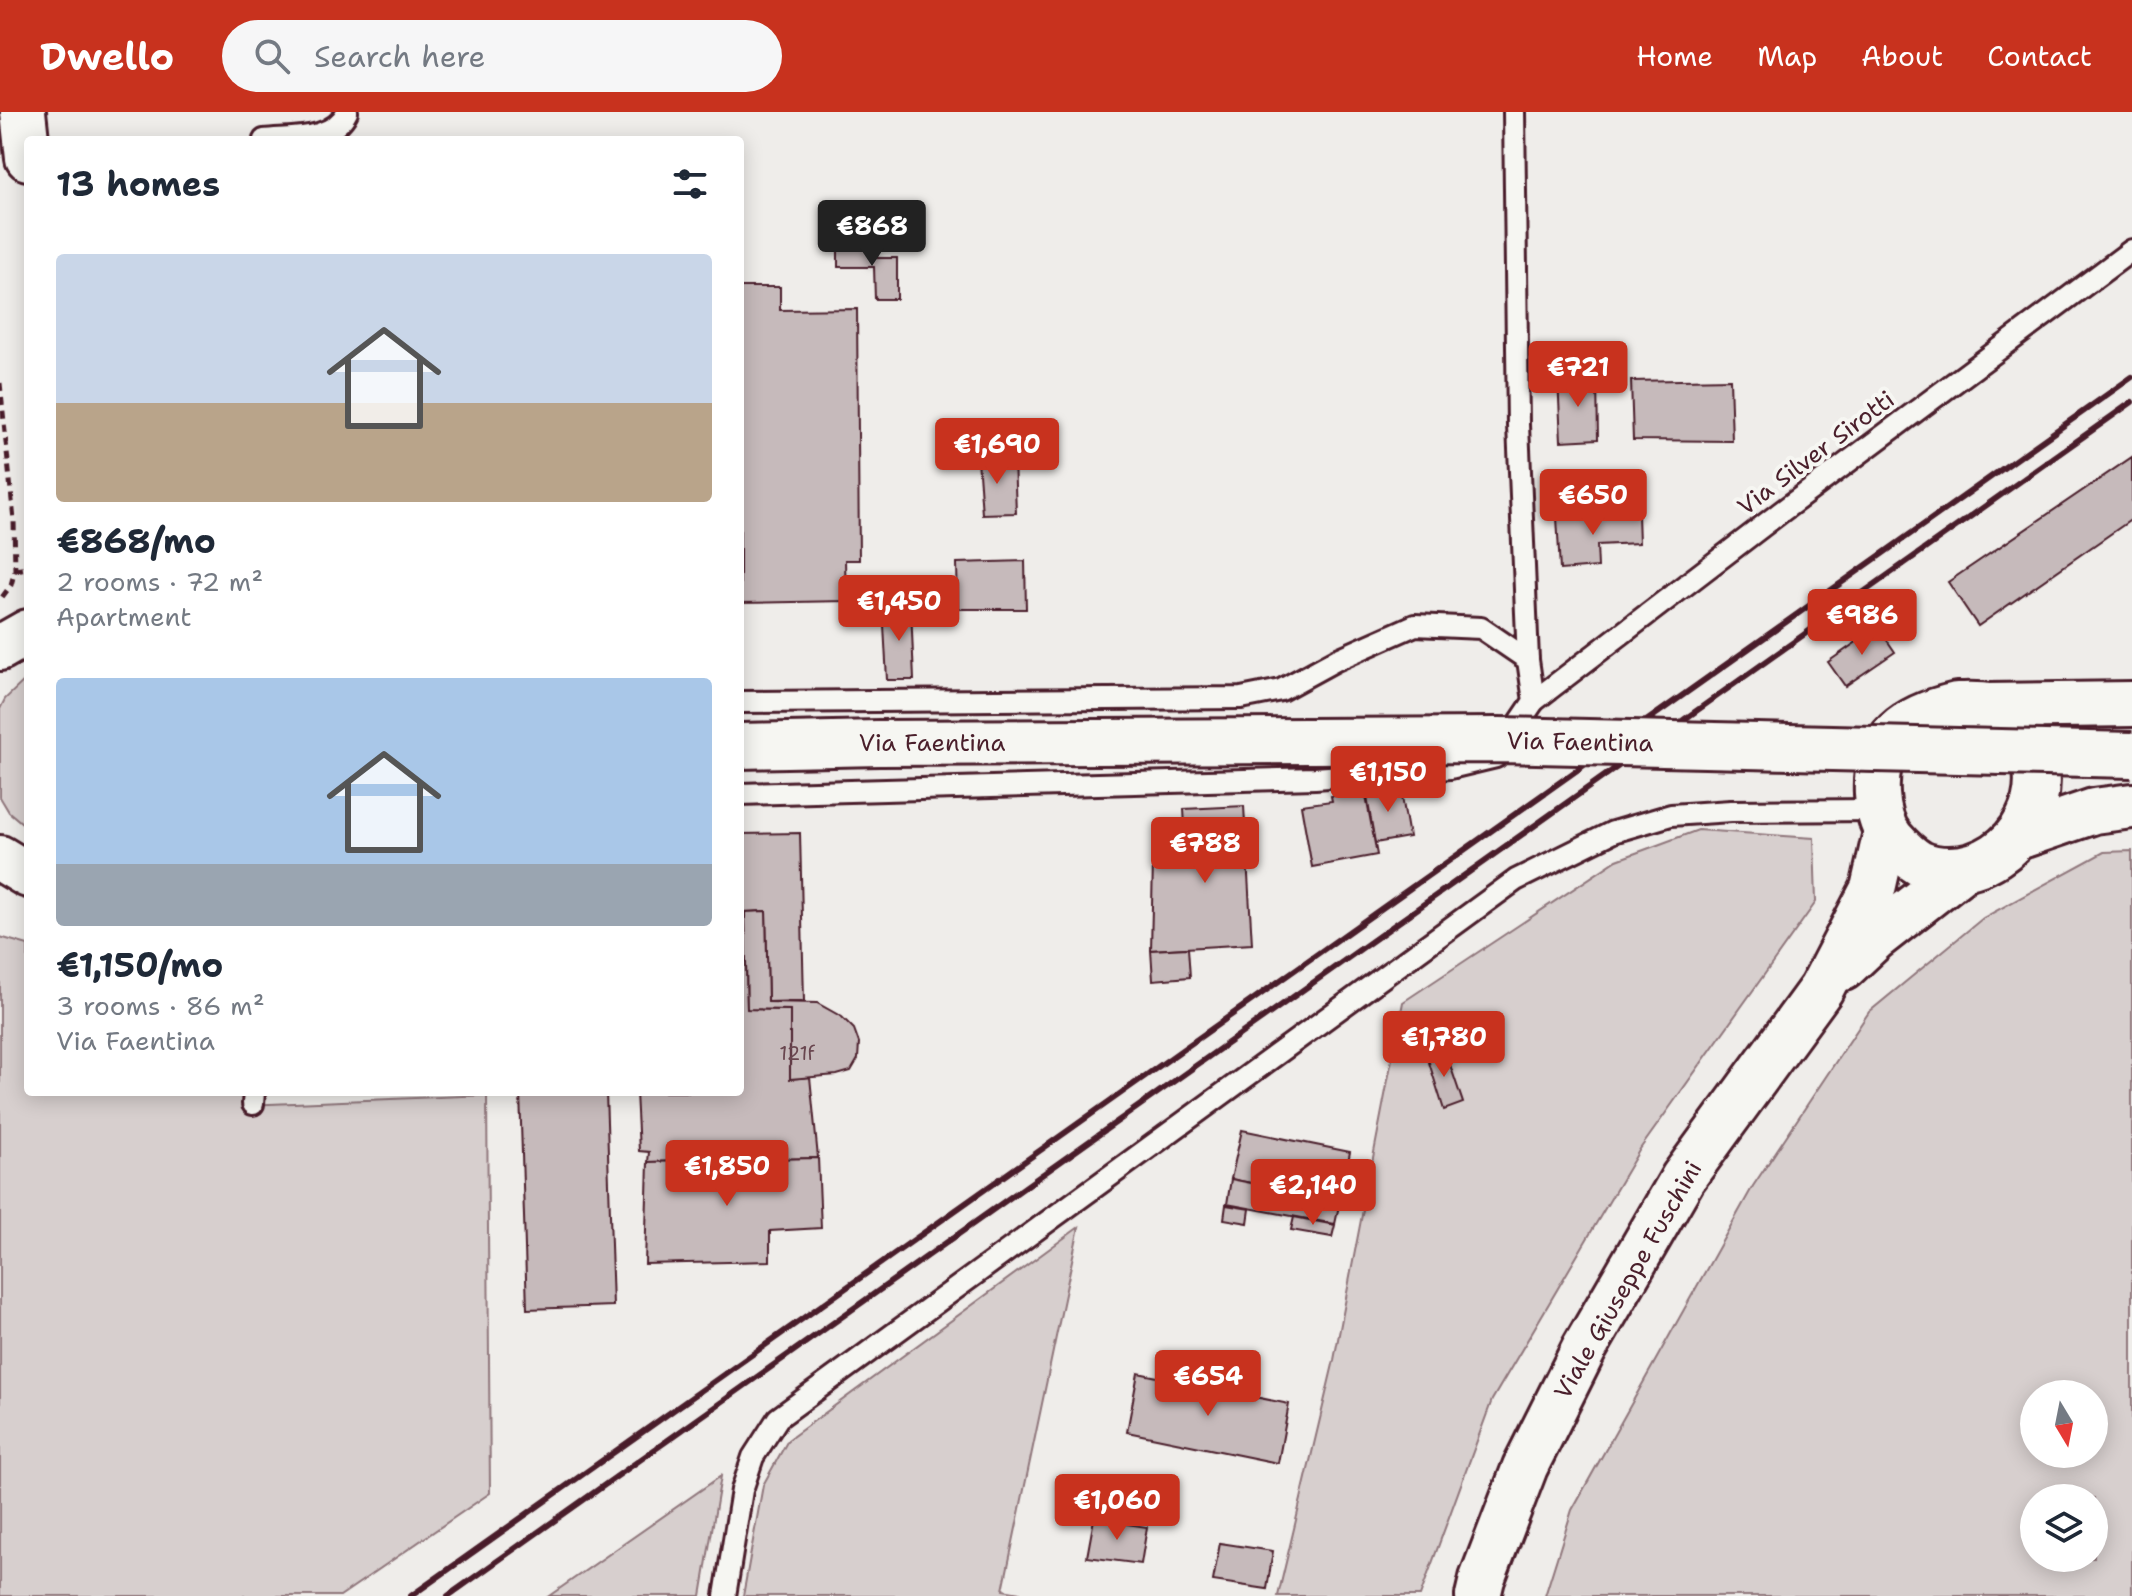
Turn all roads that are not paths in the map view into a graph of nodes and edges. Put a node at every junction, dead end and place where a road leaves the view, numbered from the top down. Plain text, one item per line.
1 (23, 112) edge
2 (347, 112) edge
3 (1514, 112) edge
4 (26, 136) edge
5 (301, 136) edge
6 (2132, 250) edge
7 (1528, 660) junction
8 (1534, 701) junction
9 (744, 702) edge
10 (2132, 704) edge
11 (1987, 706) junction
12 (744, 746) edge
13 (2132, 755) edge
14 (744, 794) edge
15 (2132, 806) edge
16 (1882, 821) junction
17 (2018, 837) junction
18 (0, 858) edge
19 (1963, 869) junction
20 (24, 873) edge
21 (1821, 989) junction
22 (725, 1596) edge
23 (1478, 1596) edge

1 - 4 main road
2 - 5 lane
3 - 7 lane
6 - 8 lane, Via Silver Sirotti
7 - 8 lane
7 - 9 lane
8 - 14 lane, Via Silver Sirotti
10 - 11 main road
11 - 16 main road
11 - 17 main road
12 - 13 main road, Via Faentina, bridge
15 - 17 main road
16 - 19 main road
16 - 21 main road, Viale Giuseppe Fuschini
16 - 22 lane
17 - 19 main road
18 - 20 main road
19 - 21 main road, Viale Giuseppe Fuschini
21 - 23 main road, Viale Giuseppe Fuschini

